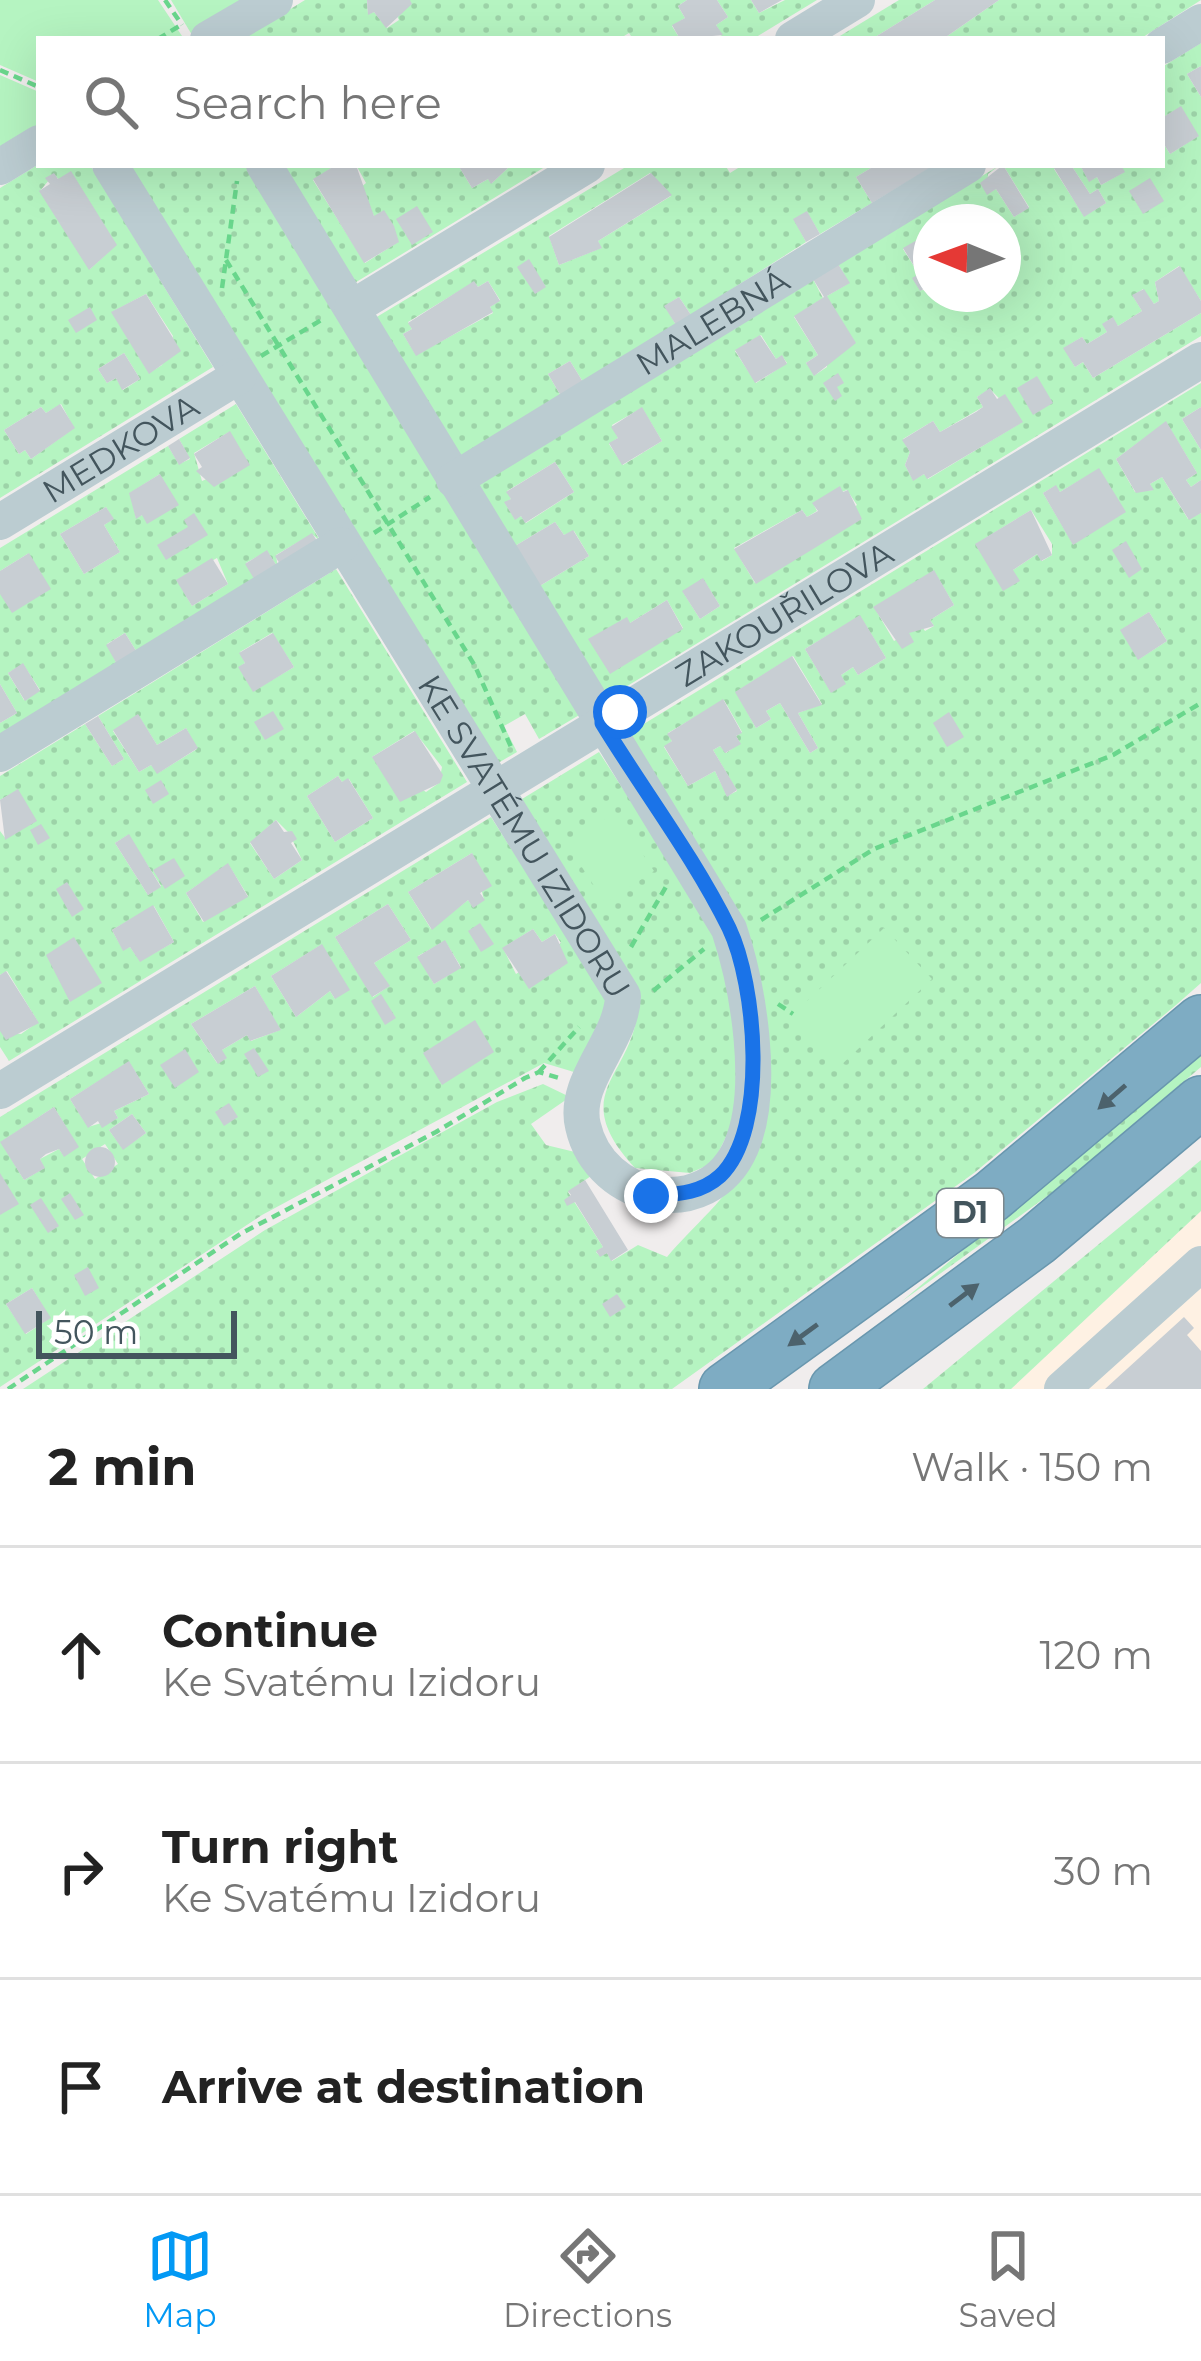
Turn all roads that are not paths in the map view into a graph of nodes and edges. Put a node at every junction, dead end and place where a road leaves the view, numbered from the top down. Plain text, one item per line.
1 (275, 0) edge
2 (857, 0) edge
3 (1201, 22) edge
4 (213, 36) edge
5 (798, 36) edge
6 (1165, 44) edge
7 (36, 145) edge
8 (0, 167) edge
9 (112, 168) edge
10 (266, 168) edge
11 (582, 168) edge
12 (963, 168) edge
13 (352, 308) junction
14 (1201, 360) edge
15 (239, 376) junction
16 (454, 480) junction
17 (0, 522) edge
18 (341, 545) junction
19 (602, 723) junction
20 (0, 754) edge
21 (506, 771) junction
22 (1201, 1021) edge
23 (0, 1091) edge
24 (1201, 1102) edge
25 (1196, 1278) edge
26 (725, 1389) edge
27 (836, 1389) edge
28 (1062, 1389) edge

1 - 4 street
2 - 5 street
3 - 6 street
7 - 8 street
9 - 15 street, KE SVATÉMU IZIDORU
10 - 13 street, KE SVATÉMU IZIDORU
11 - 13 street
12 - 16 street, MALEBNÁ
13 - 16 street, KE SVATÉMU IZIDORU
14 - 19 street, ZAKOUŘILOVA
15 - 17 street, MEDKOVA
15 - 18 street, KE SVATÉMU IZIDORU
16 - 19 street, KE SVATÉMU IZIDORU
18 - 20 street
18 - 21 street, KE SVATÉMU IZIDORU
19 - 21 street, ZAKOUŘILOVA
19 - 21 street, KE SVATÉMU IZIDORU
21 - 23 street, ZAKOUŘILOVA
22 -> 26 highway, D1
27 -> 24 highway, D1
25 - 28 street

